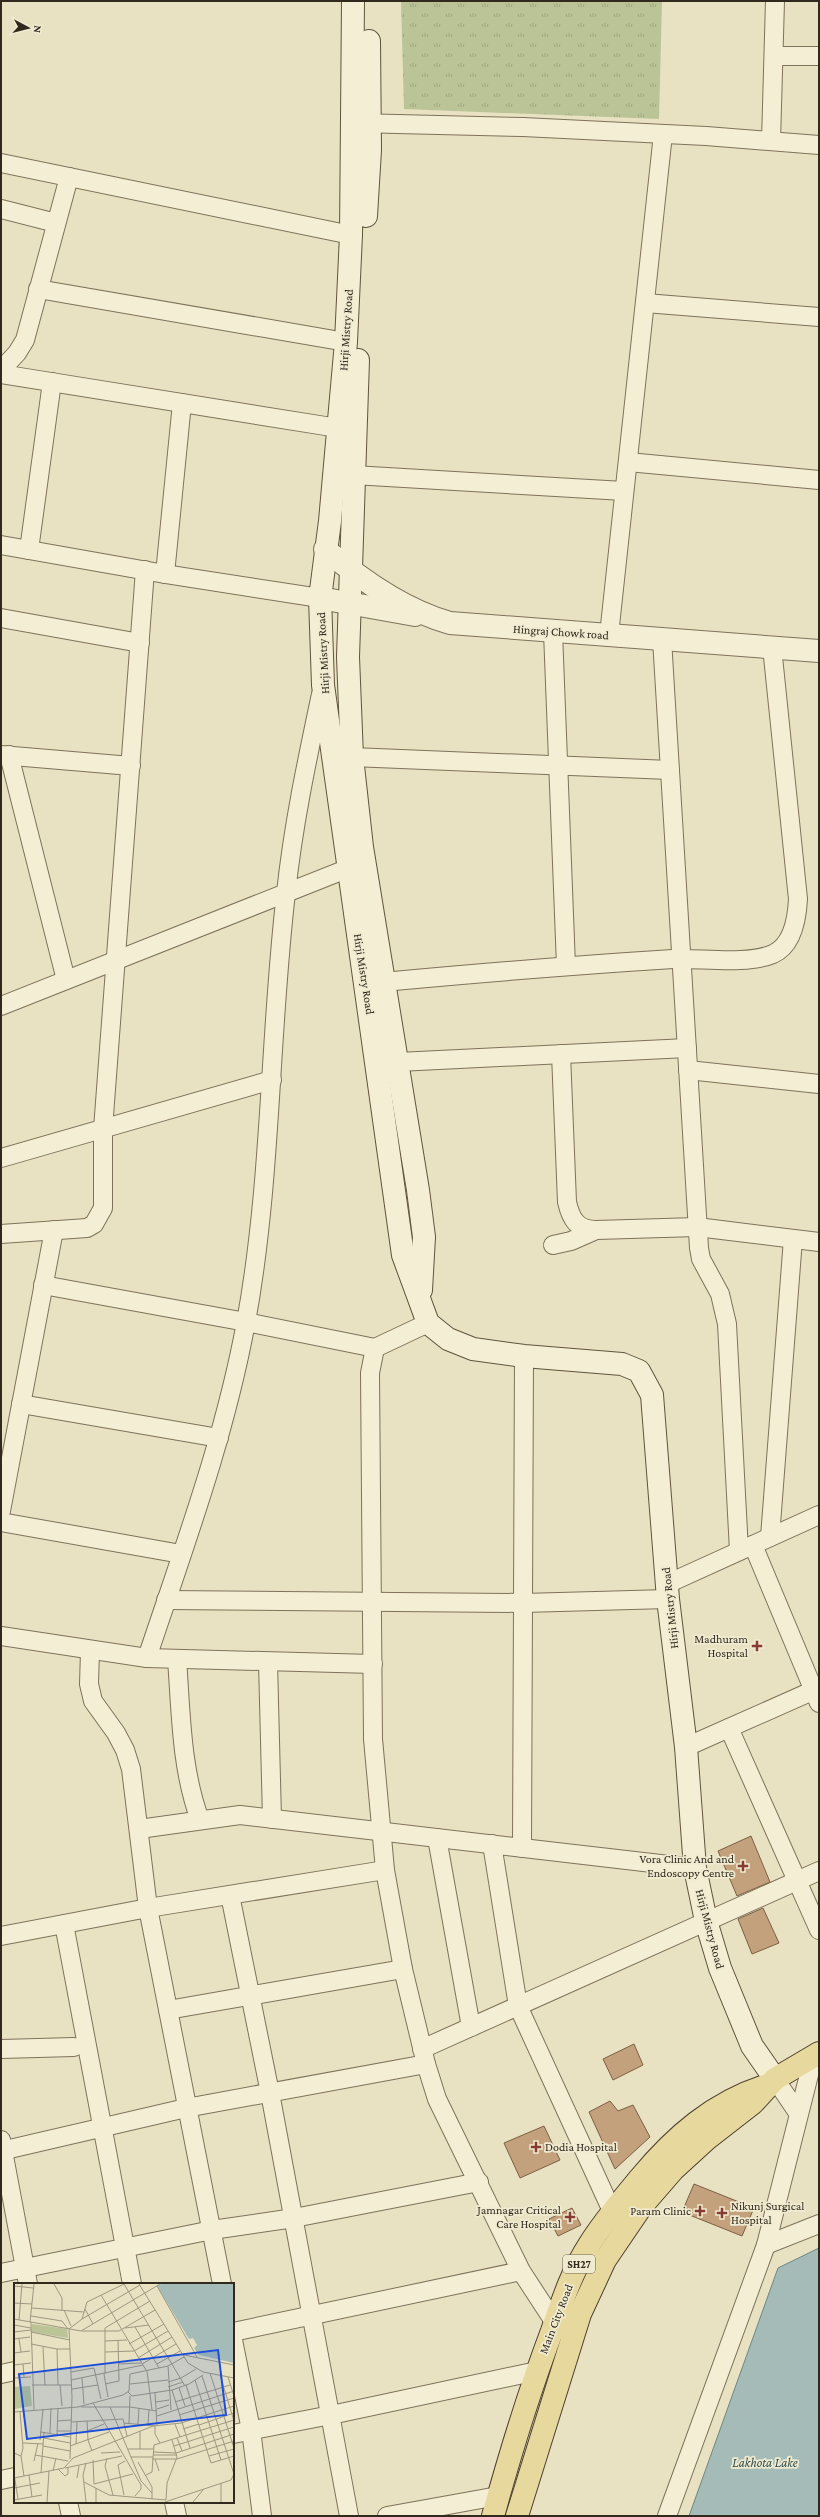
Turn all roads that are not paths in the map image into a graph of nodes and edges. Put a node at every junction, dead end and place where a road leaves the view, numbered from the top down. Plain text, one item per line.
1 (354, 1) edge
2 (368, 1) edge
3 (775, 1) edge
4 (774, 56) junction
5 (819, 56) edge
6 (362, 123) junction
7 (663, 134) junction
8 (771, 141) junction
9 (819, 145) edge
10 (1, 163) edge
11 (69, 177) junction
12 (1, 209) edge
13 (56, 223) junction
14 (351, 235) junction
15 (38, 289) junction
16 (645, 303) junction
17 (819, 316) edge
18 (346, 342) junction
19 (1, 370) edge
20 (1, 374) edge
21 (52, 382) junction
22 (182, 403) junction
23 (338, 428) junction
24 (628, 462) junction
25 (353, 475) junction
26 (819, 480) edge
27 (624, 491) junction
28 (1, 545) edge
29 (325, 549) junction
30 (29, 550) junction
31 (145, 570) junction
32 (350, 570) junction
33 (165, 574) junction
34 (320, 598) junction
35 (350, 604) junction
36 (424, 616) junction
37 (1, 618) edge
38 (553, 632) junction
39 (609, 635) junction
40 (662, 639) junction
41 (140, 643) junction
42 (772, 647) junction
43 (819, 651) edge
44 (323, 685) junction
45 (5, 755) edge
46 (352, 757) junction
47 (557, 765) junction
48 (131, 766) junction
49 (670, 770) junction
50 (349, 868) junction
51 (286, 893) junction
52 (681, 959) junction
53 (117, 960) junction
54 (566, 966) junction
55 (66, 980) junction
56 (384, 982) junction
57 (1, 1006) edge
58 (687, 1048) junction
59 (561, 1054) junction
60 (398, 1062) junction
61 (688, 1070) junction
62 (272, 1080) junction
63 (819, 1084) edge
64 (103, 1129) junction
65 (1, 1158) edge
66 (698, 1227) junction
67 (54, 1230) junction
68 (596, 1230) junction
69 (1, 1234) edge
70 (793, 1239) junction
71 (819, 1242) edge
72 (553, 1245) dead end
73 (43, 1285) junction
74 (420, 1297) junction
75 (246, 1322) junction
76 (428, 1323) junction
77 (375, 1348) junction
78 (524, 1356) junction
79 (21, 1404) junction
80 (219, 1438) junction
81 (1, 1511) edge
82 (819, 1514) edge
83 (1, 1522) edge
84 (770, 1537) junction
85 (746, 1548) junction
86 (181, 1554) junction
87 (668, 1591) junction
88 (166, 1600) junction
89 (373, 1601) junction
90 (523, 1603) junction
91 (1, 1636) edge
92 (90, 1651) junction
93 (147, 1658) junction
94 (177, 1659) junction
95 (268, 1662) junction
96 (373, 1664) junction
97 (817, 1694) edge
98 (729, 1728) junction
99 (686, 1747) junction
100 (272, 1819) junction
101 (200, 1820) junction
102 (139, 1829) junction
103 (381, 1831) junction
104 (437, 1838) junction
105 (492, 1844) junction
106 (522, 1848) junction
107 (696, 1868) junction
108 (385, 1870) junction
109 (819, 1871) edge
110 (797, 1881) junction
111 (230, 1895) junction
112 (148, 1908) junction
113 (706, 1921) junction
114 (64, 1924) junction
115 (819, 1930) edge
116 (1, 1936) edge
117 (403, 1969) junction
118 (250, 1995) junction
119 (518, 2006) junction
120 (168, 2010) junction
121 (471, 2027) junction
122 (74, 2047) dead end
123 (1, 2048) edge
124 (817, 2054) edge
125 (424, 2057) junction
126 (772, 2082) junction
127 (270, 2093) junction
128 (186, 2108) junction
129 (798, 2113) junction
130 (103, 2126) junction
131 (2, 2147) edge
132 (479, 2182) junction
133 (612, 2211) junction
134 (294, 2218) junction
135 (819, 2224) edge
136 (212, 2230) junction
137 (766, 2245) junction
138 (125, 2247) junction
139 (521, 2271) junction
140 (1, 2273) edge
141 (27, 2276) edge
142 (132, 2283) edge
143 (222, 2283) edge
144 (312, 2317) junction
145 (555, 2323) junction
146 (234, 2332) edge
147 (573, 2335) junction
148 (234, 2345) edge
149 (14, 2371) edge
150 (537, 2371) junction
151 (1, 2374) edge
152 (331, 2415) junction
153 (251, 2430) junction
154 (234, 2434) edge
155 (14, 2477) edge
156 (1, 2480) edge
157 (68, 2503) edge
158 (174, 2503) edge
159 (495, 2506) edge
160 (71, 2516) edge
161 (177, 2516) edge
162 (262, 2516) edge
163 (349, 2516) edge
164 (387, 2516) edge
165 (517, 2516) edge
166 (667, 2516) edge

1 - 6 main road, Hirji Mistry Road
2 - 6 main road, Hirji Mistry Road
3 - 4 street
4 - 5 street
4 - 8 street
6 - 7 street
6 - 14 main road, Hirji Mistry Road
6 - 25 main road, Hirji Mistry Road
7 - 8 street
7 - 16 street
8 - 9 street
10 - 11 street
11 - 13 street
11 - 14 street
12 - 13 street
13 - 15 street
14 - 18 main road, Hirji Mistry Road
15 - 18 street
15 - 19 street
16 - 17 street
16 - 24 street
18 - 23 main road, Hirji Mistry Road
20 - 21 street
21 - 22 street
21 - 30 street
22 - 23 street
22 - 33 street
23 - 29 main road, Hirji Mistry Road
24 - 26 street
24 - 27 street
25 - 27 street
25 - 32 main road, Hirji Mistry Road
27 - 39 street
28 - 30 street
29 - 32 main road, Hingraj Chowk road
29 - 34 main road, Hirji Mistry Road
30 - 31 street
31 - 33 street
31 - 41 street
32 - 35 main road, Hirji Mistry Road
32 - 36 main road, Hingraj Chowk road
33 - 34 street
34 - 35 main road
34 - 44 main road, Hirji Mistry Road
35 - 36 main road
35 - 46 main road, Hirji Mistry Road
36 - 38 main road, Hingraj Chowk road
37 - 41 street
38 - 39 main road, Hingraj Chowk road
38 - 47 street
39 - 40 main road, Hingraj Chowk road
40 - 42 main road, Hingraj Chowk road
40 - 49 street
41 - 48 street
42 - 43 main road, Hingraj Chowk road
42 - 52 street
44 - 50 main road, Hirji Mistry Road
44 - 51 street
45 - 48 street
45 - 55 street
46 - 47 street
46 - 56 main road, Hirji Mistry Road
47 - 49 street
47 - 54 street
48 - 53 street
49 - 52 street
50 - 51 street
50 - 74 main road, Hirji Mistry Road
51 - 53 street
51 - 62 street
52 - 54 street
52 - 58 street
53 - 55 street
53 - 64 street
54 - 56 street
55 - 57 street
56 - 60 main road, Hirji Mistry Road
58 - 59 street
58 - 61 street
59 - 60 street
59 - 68 street
60 - 74 main road, Hirji Mistry Road
61 - 63 street
61 - 66 street
62 - 64 street
62 - 75 street
64 - 65 street
64 - 67 street
66 - 68 street
66 - 70 street
66 - 85 street
67 - 69 street
67 - 73 street
68 - 72 street
70 - 71 street
70 - 84 street
73 - 75 street
73 - 79 street
74 - 76 main road, Hirji Mistry Road
75 - 77 street
75 - 80 street
76 - 77 street
76 - 78 main road, Hirji Mistry Road
77 - 89 street
78 - 87 main road, Hirji Mistry Road
78 - 90 street
79 - 80 street
79 - 81 street
80 - 86 street
82 - 84 street
83 - 86 street
84 - 85 street
85 - 87 street
85 - 97 street
86 - 88 street
87 - 90 street
87 - 99 main road, Hirji Mistry Road
88 - 89 street
88 - 93 street
89 - 90 street
89 - 96 street
90 - 106 street
91 - 92 street
92 - 93 street
92 - 102 street
93 - 94 street
94 - 95 street
94 - 101 street
95 - 96 street
95 - 100 street
96 - 103 street
97 - 98 street
98 - 99 street
98 - 110 street
99 - 107 main road, Hirji Mistry Road
100 - 101 street
100 - 103 street
101 - 102 street
102 - 112 street
103 - 104 street
103 - 108 street
104 - 105 street
104 - 121 street
105 - 106 street
105 - 119 street
106 - 107 street
107 - 113 main road, Hirji Mistry Road
108 - 111 street
108 - 117 street
109 - 110 street
110 - 113 street
110 - 115 street
111 - 112 street
111 - 118 street
112 - 114 street
112 - 120 street
113 - 119 street
113 - 126 main road, Hirji Mistry Road
114 - 116 street
114 - 130 street
117 - 118 street
117 - 125 street
118 - 120 street
118 - 127 street
119 - 121 street
119 - 133 street
120 - 128 street
121 - 125 street
122 - 123 street
124 - 126 main road, Main City Road / SH27
124 - 129 street
125 - 127 street
125 - 132 street
126 - 129 street
126 - 133 main road, Main City Road / SH27
126 - 147 main road, Main City Road / SH27
127 - 128 street
127 - 134 street
128 - 130 street
128 - 136 street
129 - 137 street
130 - 131 street
130 - 138 street
131 - 141 street
132 - 134 street
132 - 139 street
133 - 145 main road, Main City Road / SH27
134 - 136 street
134 - 144 street
135 - 137 street
136 - 138 street
136 - 143 street
137 - 166 street
138 - 141 street
138 - 142 street
139 - 144 street
139 - 145 street
140 - 141 street
144 - 146 street
144 - 152 street
145 - 147 street
145 - 150 main road, Main City Road / SH27
147 - 165 main road, Main City Road / SH27
148 - 153 street
149 - 151 street
150 - 152 street
150 - 159 main road, Main City Road / SH27
152 - 153 street
152 - 163 street
153 - 154 street
153 - 162 street
155 - 156 street
157 - 160 street
158 - 161 street
159 - 164 street

